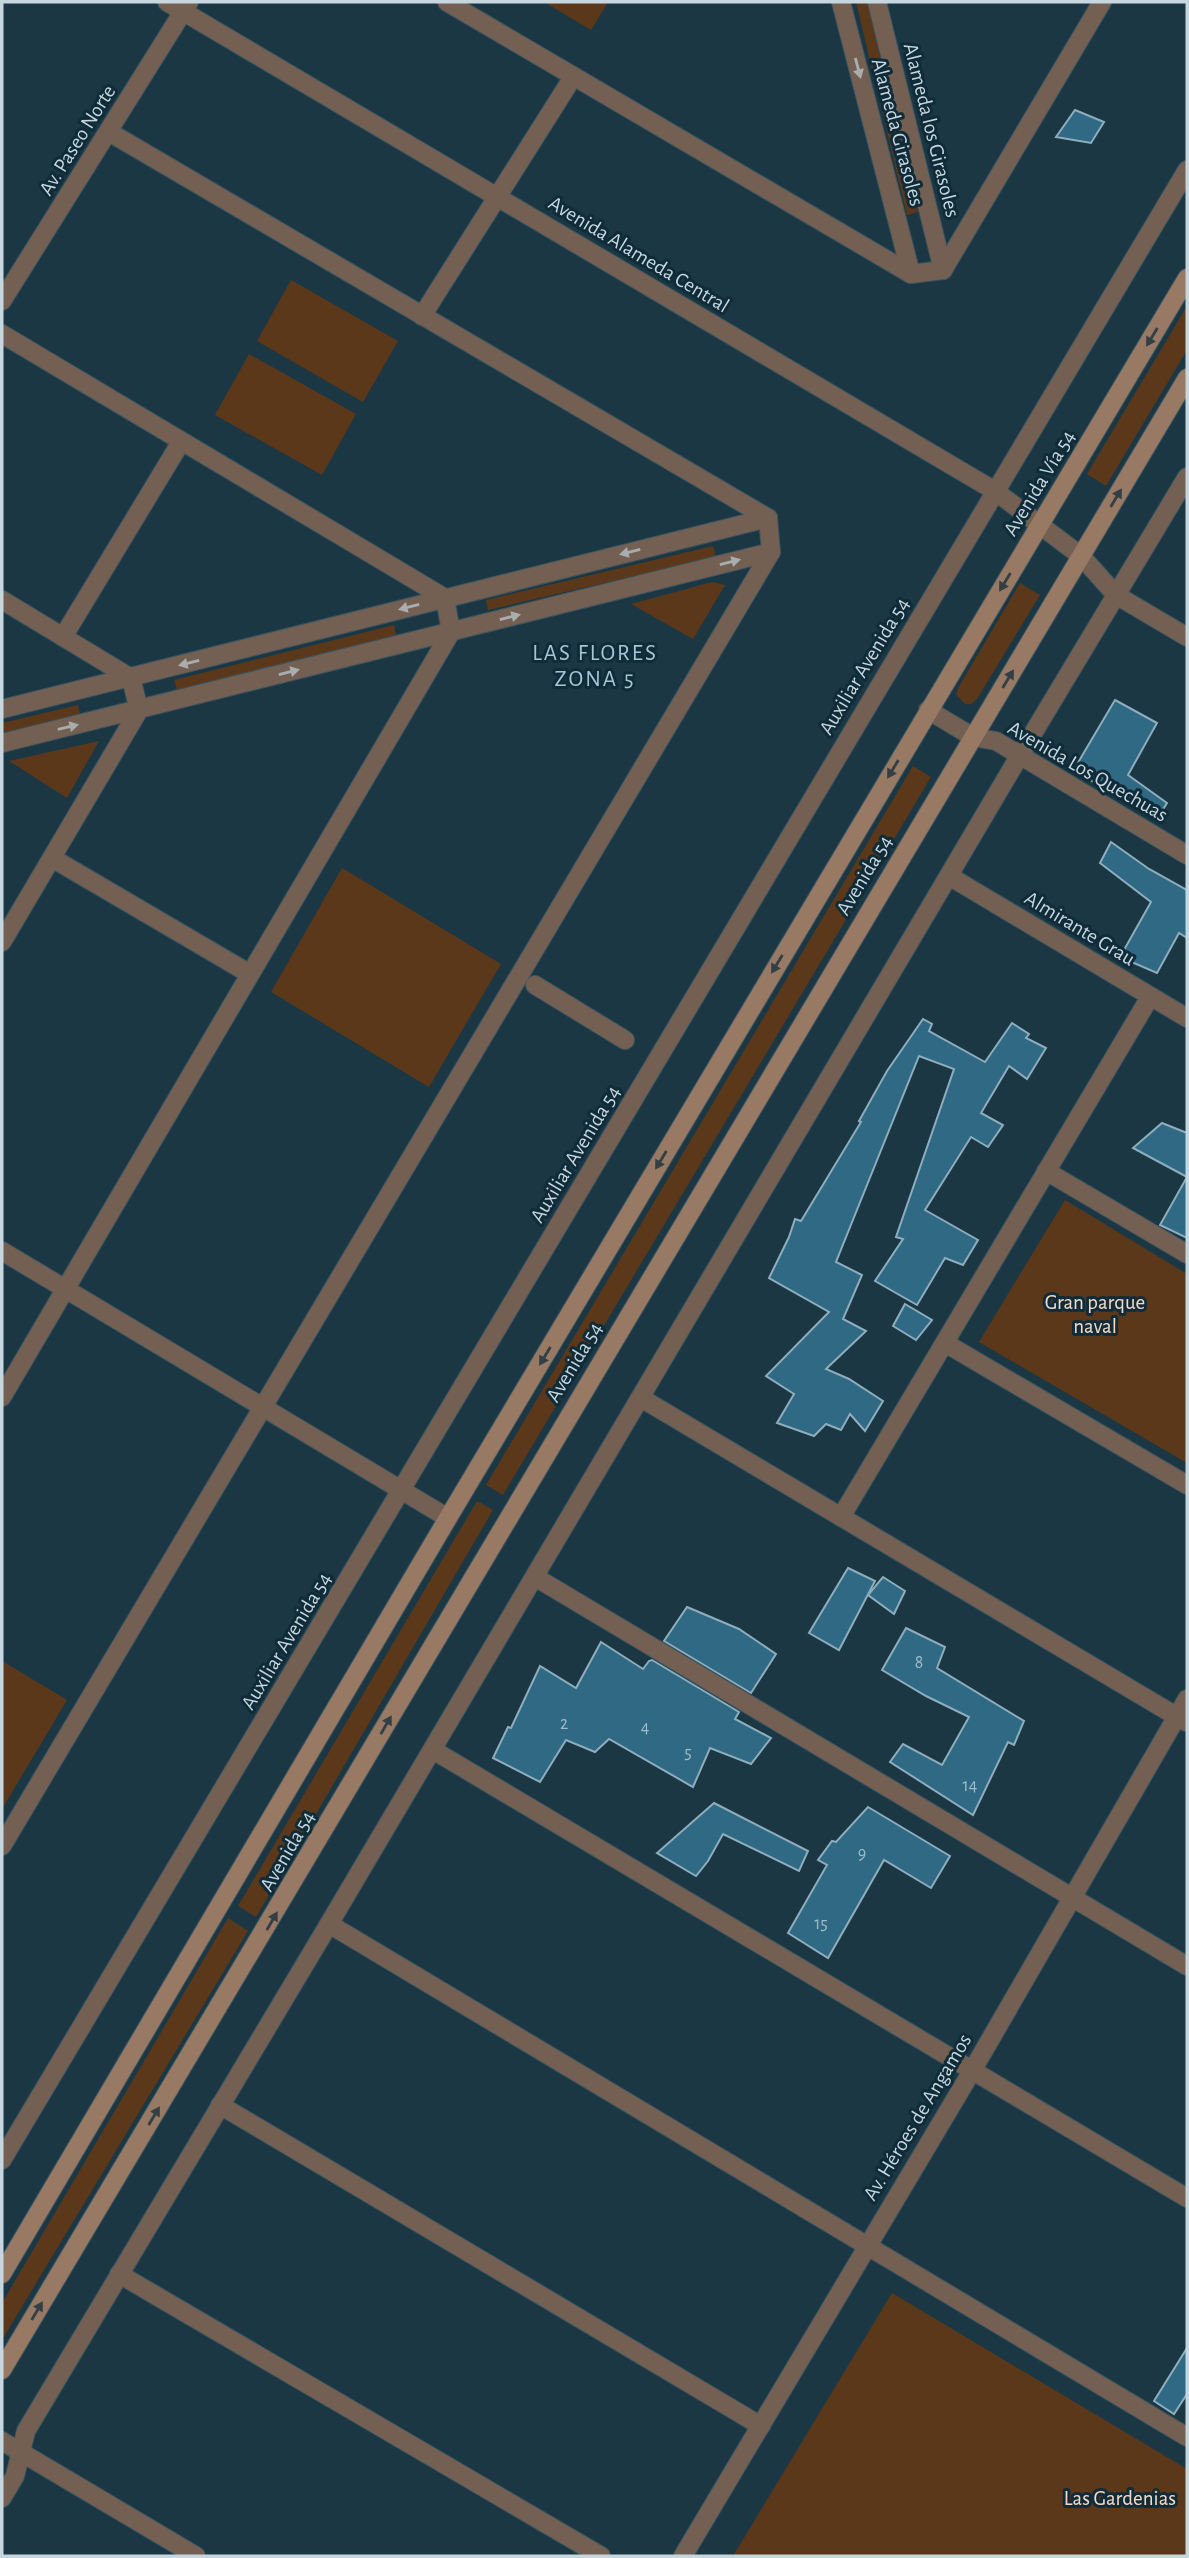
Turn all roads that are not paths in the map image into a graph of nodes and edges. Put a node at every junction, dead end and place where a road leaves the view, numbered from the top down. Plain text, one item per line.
1 (447, 2) edge
2 (841, 2) edge
3 (877, 2) edge
4 (1102, 2) edge
5 (180, 5) edge
6 (573, 77) junction
7 (109, 132) junction
8 (1187, 170) edge
9 (499, 197) junction
10 (943, 270) junction
11 (911, 274) junction
12 (1187, 278) edge
13 (2, 302) edge
14 (422, 316) junction
15 (2, 334) edge
16 (1187, 378) edge
17 (181, 442) junction
18 (1187, 477) edge
19 (995, 491) junction
20 (768, 518) junction
21 (1041, 524) junction
22 (771, 552) junction
23 (1081, 556) junction
24 (1116, 595) junction
25 (445, 598) junction
26 (2, 600) edge
27 (451, 632) junction
28 (63, 637) junction
29 (1187, 637) edge
30 (131, 678) junction
31 (2, 709) edge
32 (139, 710) junction
33 (928, 710) junction
34 (973, 737) junction
35 (2, 743) edge
36 (1020, 755) junction
37 (1187, 855) edge
38 (52, 858) junction
39 (949, 876) junction
40 (2, 942) edge
41 (250, 974) junction
42 (535, 985) dead end
43 (1150, 997) junction
44 (1187, 1018) edge
45 (625, 1040) dead end
46 (1046, 1171) junction
47 (2, 1251) edge
48 (1187, 1254) edge
49 (66, 1289) junction
50 (945, 1343) junction
51 (2, 1397) edge
52 (641, 1398) junction
53 (265, 1407) junction
54 (1187, 1485) edge
55 (402, 1491) junction
56 (841, 1517) junction
57 (448, 1518) junction
58 (535, 1577) junction
59 (1187, 1699) edge
60 (1182, 1720) edge
61 (433, 1750) junction
62 (2, 1846) edge
63 (1072, 1898) junction
64 (330, 1924) junction
65 (1187, 1966) edge
66 (972, 2071) junction
67 (220, 2105) junction
68 (2, 2160) edge
69 (1187, 2198) edge
70 (867, 2247) junction
71 (2, 2274) edge
72 (119, 2274) junction
73 (2, 2370) edge
74 (761, 2426) junction
75 (1187, 2437) edge
76 (2, 2441) edge
77 (20, 2452) junction
78 (2, 2498) edge
79 (196, 2556) edge
80 (601, 2556) edge
81 (683, 2556) edge

1 - 6 street
2 -> 11 street, Alameda Girasoles
3 - 10 street, Alameda los Girasoles
4 - 10 street
5 - 7 street, Av. Paseo Norte
5 - 9 street, Avenida Alameda Central
6 - 9 street
6 - 11 street
7 - 13 street, Av. Paseo Norte
7 - 14 street
8 - 19 street, Auxiliar Avenida 54
9 - 14 street
9 - 19 street, Avenida Alameda Central
10 - 11 street
12 -> 21 main road, Avenida Vía 54
14 - 20 street
15 - 17 street
23 -> 16 main road, Avenida 54
17 - 25 street
17 - 28 street
18 - 24 street
19 - 21 street, Avenida Alameda Central
19 - 55 street, Auxiliar Avenida 54
20 - 22 street
20 -> 25 street
21 - 23 street, Avenida Alameda Central
21 -> 33 main road, Avenida Vía 54
27 -> 22 street
22 - 53 street
23 - 24 street, Avenida Alameda Central
34 -> 23 main road, Avenida 54
24 - 29 street, Avenida Alameda Central
24 - 36 street
25 - 27 street
25 -> 30 street
26 - 28 street
32 -> 27 street
27 - 41 street
28 - 30 street
30 - 31 street
30 - 32 street
35 -> 32 street
32 - 38 street
33 - 34 street, Avenida Los Quechuas
33 -> 57 main road, Avenida 54
34 - 36 street, Avenida Los Quechuas
73 -> 34 main road, Avenida 54
36 - 37 street, Avenida Los Quechuas
36 - 39 street
38 - 40 street
38 - 41 street
39 - 43 street, Almirante Grau
39 - 52 street
41 - 49 street
42 - 45 street
43 - 44 street, Almirante Grau
43 - 46 street
46 - 48 street
46 - 50 street
47 - 49 street
49 - 51 street
49 - 53 street
50 - 54 street
50 - 56 street
52 - 56 street
52 - 58 street
53 - 55 street
53 - 62 street
55 - 57 street
55 - 68 street, Auxiliar Avenida 54
56 - 60 street
57 - 71 main road, Avenida 54
58 - 61 street
58 - 63 street
59 - 60 street, Av. Héroes de Angamos
60 - 63 street, Av. Héroes de Angamos
61 - 64 street
61 - 66 street
63 - 65 street
63 - 66 street, Av. Héroes de Angamos
64 - 67 street
64 - 70 street
66 - 69 street
66 - 70 street, Av. Héroes de Angamos
67 - 72 street
67 - 74 street
70 - 74 street, Av. Héroes de Angamos
70 - 75 street
72 - 77 street
72 - 80 street
74 - 81 street, Av. Héroes de Angamos
76 - 77 street
77 - 78 street
77 - 79 street

